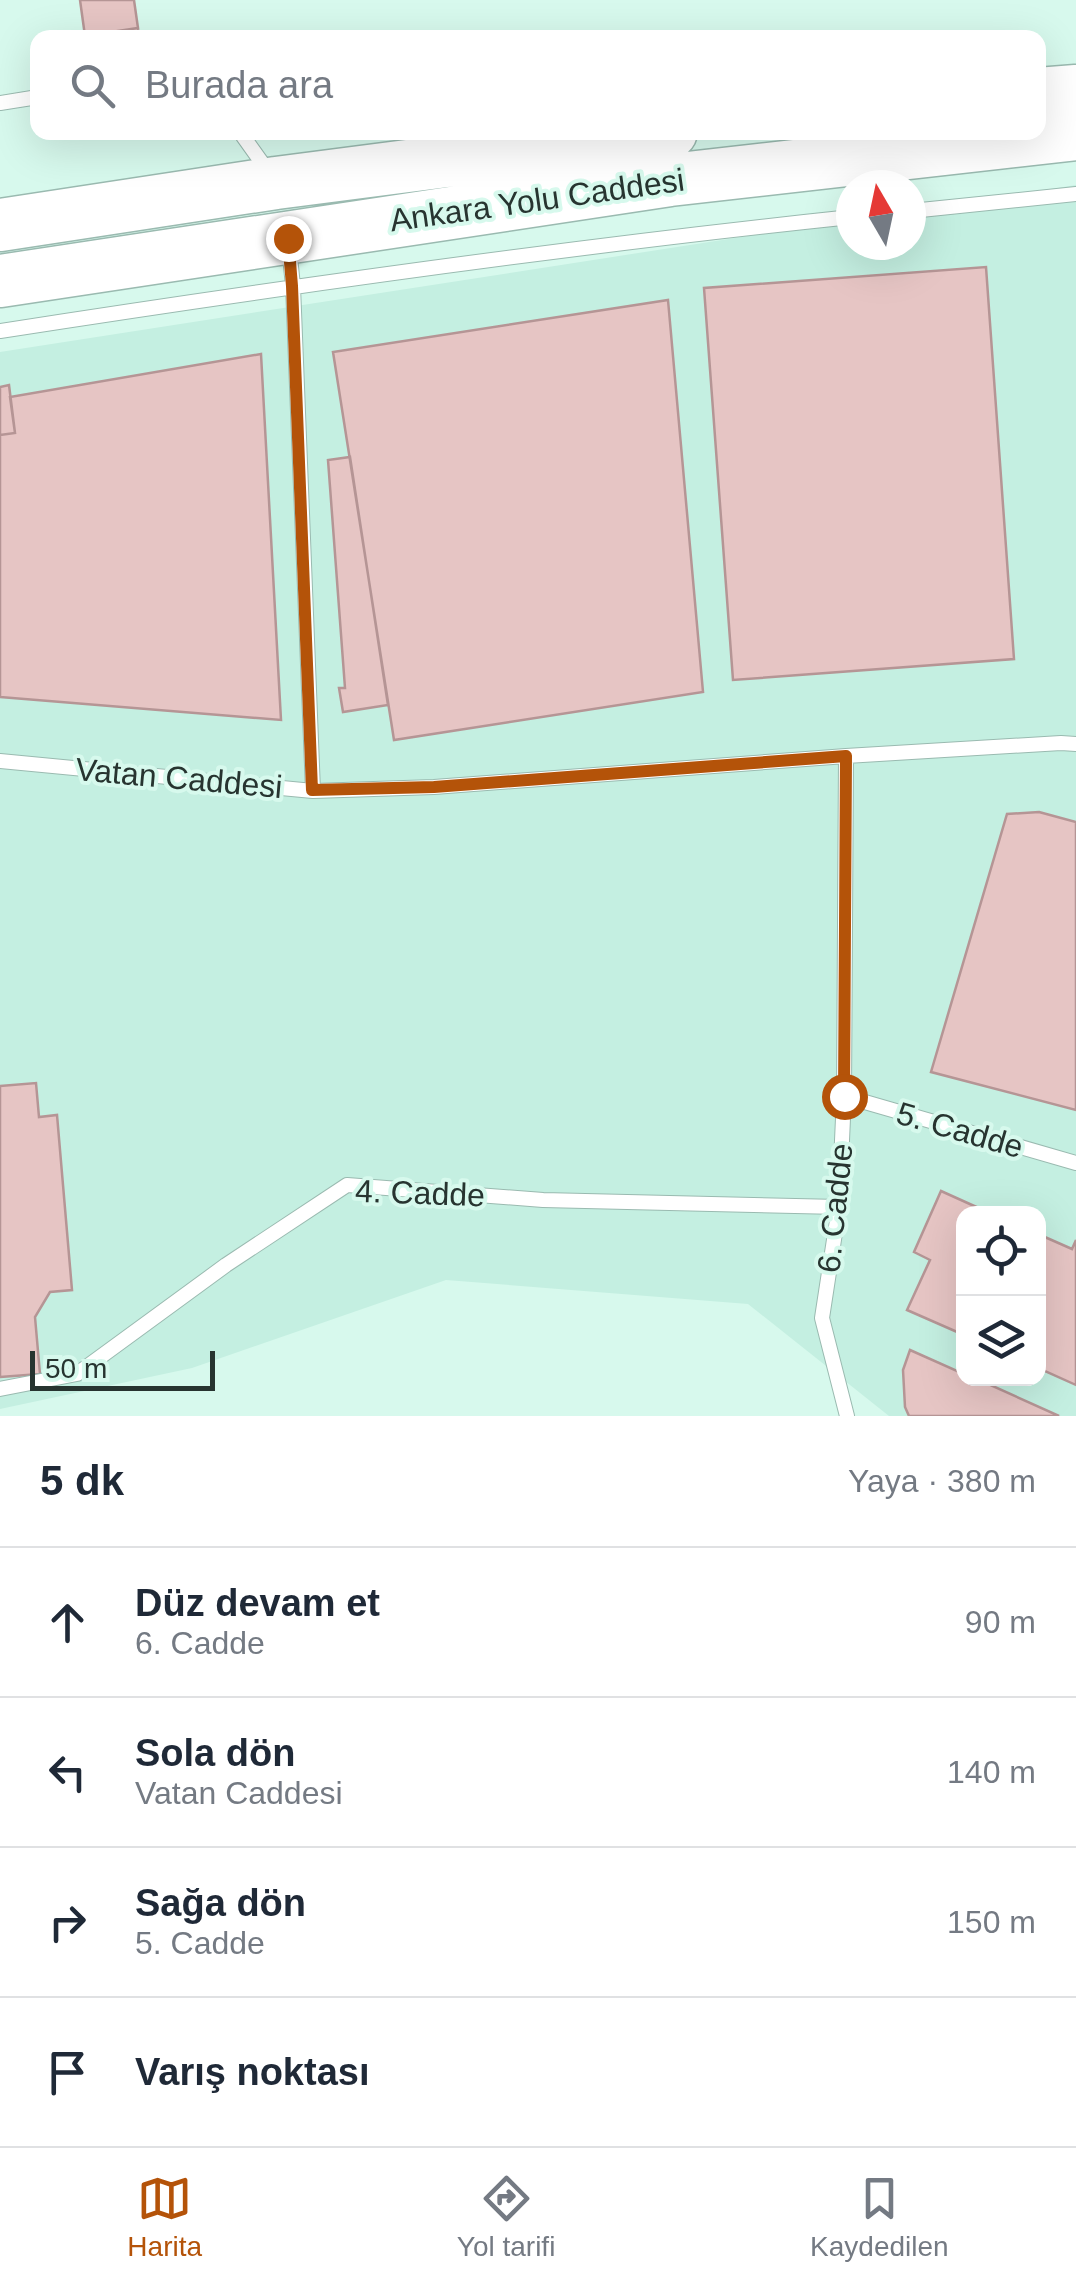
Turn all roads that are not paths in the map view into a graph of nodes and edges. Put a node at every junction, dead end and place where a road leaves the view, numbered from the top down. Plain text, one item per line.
1 (1076, 91) edge
2 (1046, 93) edge
3 (30, 98) edge
4 (0, 102) edge
5 (1076, 134) edge
6 (1046, 137) edge
7 (246, 140) edge
8 (608, 140) edge
9 (1023, 140) edge
10 (276, 182) junction
11 (1076, 194) edge
12 (926, 209) edge
13 (836, 219) edge
14 (0, 225) edge
15 (290, 262) junction
16 (0, 282) edge
17 (0, 331) edge
18 (1076, 744) edge
19 (846, 756) junction
20 (0, 762) edge
21 (312, 790) junction
22 (844, 1096) junction
23 (1076, 1163) edge
24 (839, 1207) junction
25 (0, 1388) edge
26 (848, 1416) edge

1 - 2 highway
3 - 4 lane
5 - 6 highway, Ankara Yolu Caddesi
7 - 10 lane
8 - 10 highway, Ankara Yolu Caddesi
9 - 15 highway, Ankara Yolu Caddesi
10 - 14 highway, Ankara Yolu Caddesi
11 - 12 lane
13 - 15 lane
15 - 16 highway, Ankara Yolu Caddesi
15 - 17 lane
15 - 21 lane
18 - 19 lane, Vatan Caddesi
19 - 21 lane, Vatan Caddesi
19 - 22 lane, 6. Cadde
20 - 21 lane, Vatan Caddesi
22 - 23 lane, 5. Cadde
22 - 24 lane, 6. Cadde
24 - 25 lane, 4. Cadde
24 - 26 lane, 6. Cadde

